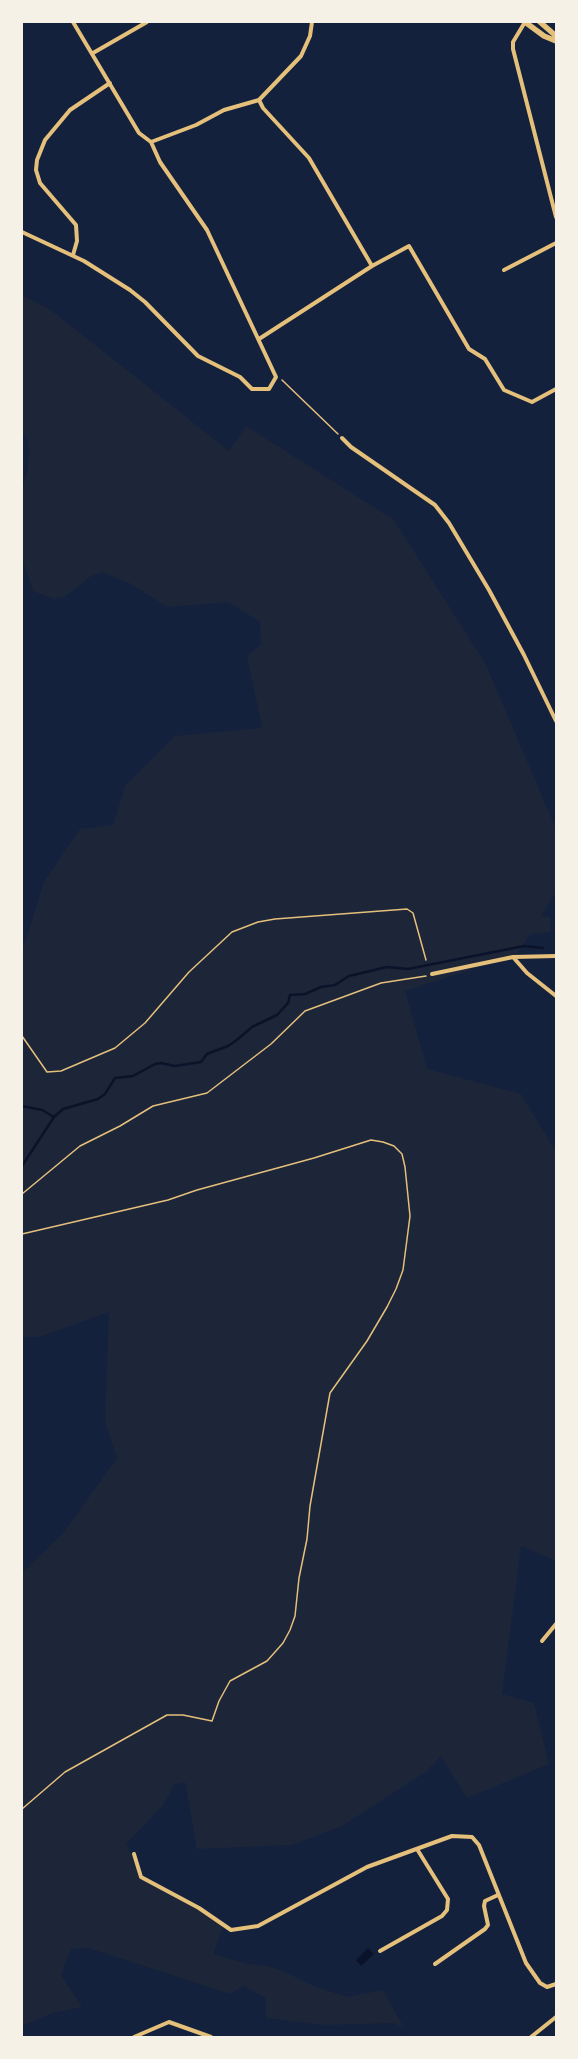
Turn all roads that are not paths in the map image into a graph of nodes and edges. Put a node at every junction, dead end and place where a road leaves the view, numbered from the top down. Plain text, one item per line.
1 (73, 22) edge
2 (147, 22) edge
3 (312, 22) edge
4 (525, 22) edge
5 (540, 22) edge
6 (556, 36) edge
7 (556, 41) edge
8 (93, 53) junction
9 (110, 83) junction
10 (259, 100) junction
11 (151, 142) junction
12 (556, 217) edge
13 (22, 232) edge
14 (556, 243) edge
15 (73, 255) junction
16 (372, 266) junction
17 (504, 270) dead end
18 (258, 339) junction
19 (556, 389) edge
20 (342, 438) road end
21 (556, 721) edge
22 (556, 956) edge
23 (513, 957) junction
24 (432, 974) road end
25 (556, 996) edge
26 (556, 1624) edge
27 (542, 1641) dead end
28 (417, 1849) junction
29 (134, 1854) dead end
30 (498, 1895) junction
31 (380, 1950) dead end
32 (435, 1964) dead end
33 (556, 1984) edge
34 (556, 2017) edge
35 (134, 2037) edge
36 (211, 2037) edge
37 (531, 2037) edge

1 - 8 street
2 - 8 street
3 - 10 street
4 - 7 street
4 - 12 street
5 - 6 street
8 - 9 street
9 - 11 street
9 - 15 street
10 - 11 street
10 - 16 street
11 - 18 street
13 - 15 street
14 - 17 street
15 - 18 street
16 - 18 street
16 - 19 street
20 - 21 street
22 - 23 street
23 - 24 street
23 - 25 street
26 - 27 street
28 - 29 street
28 - 30 street
28 - 31 street
30 - 32 street
30 - 33 street
34 - 37 street
35 - 36 street

